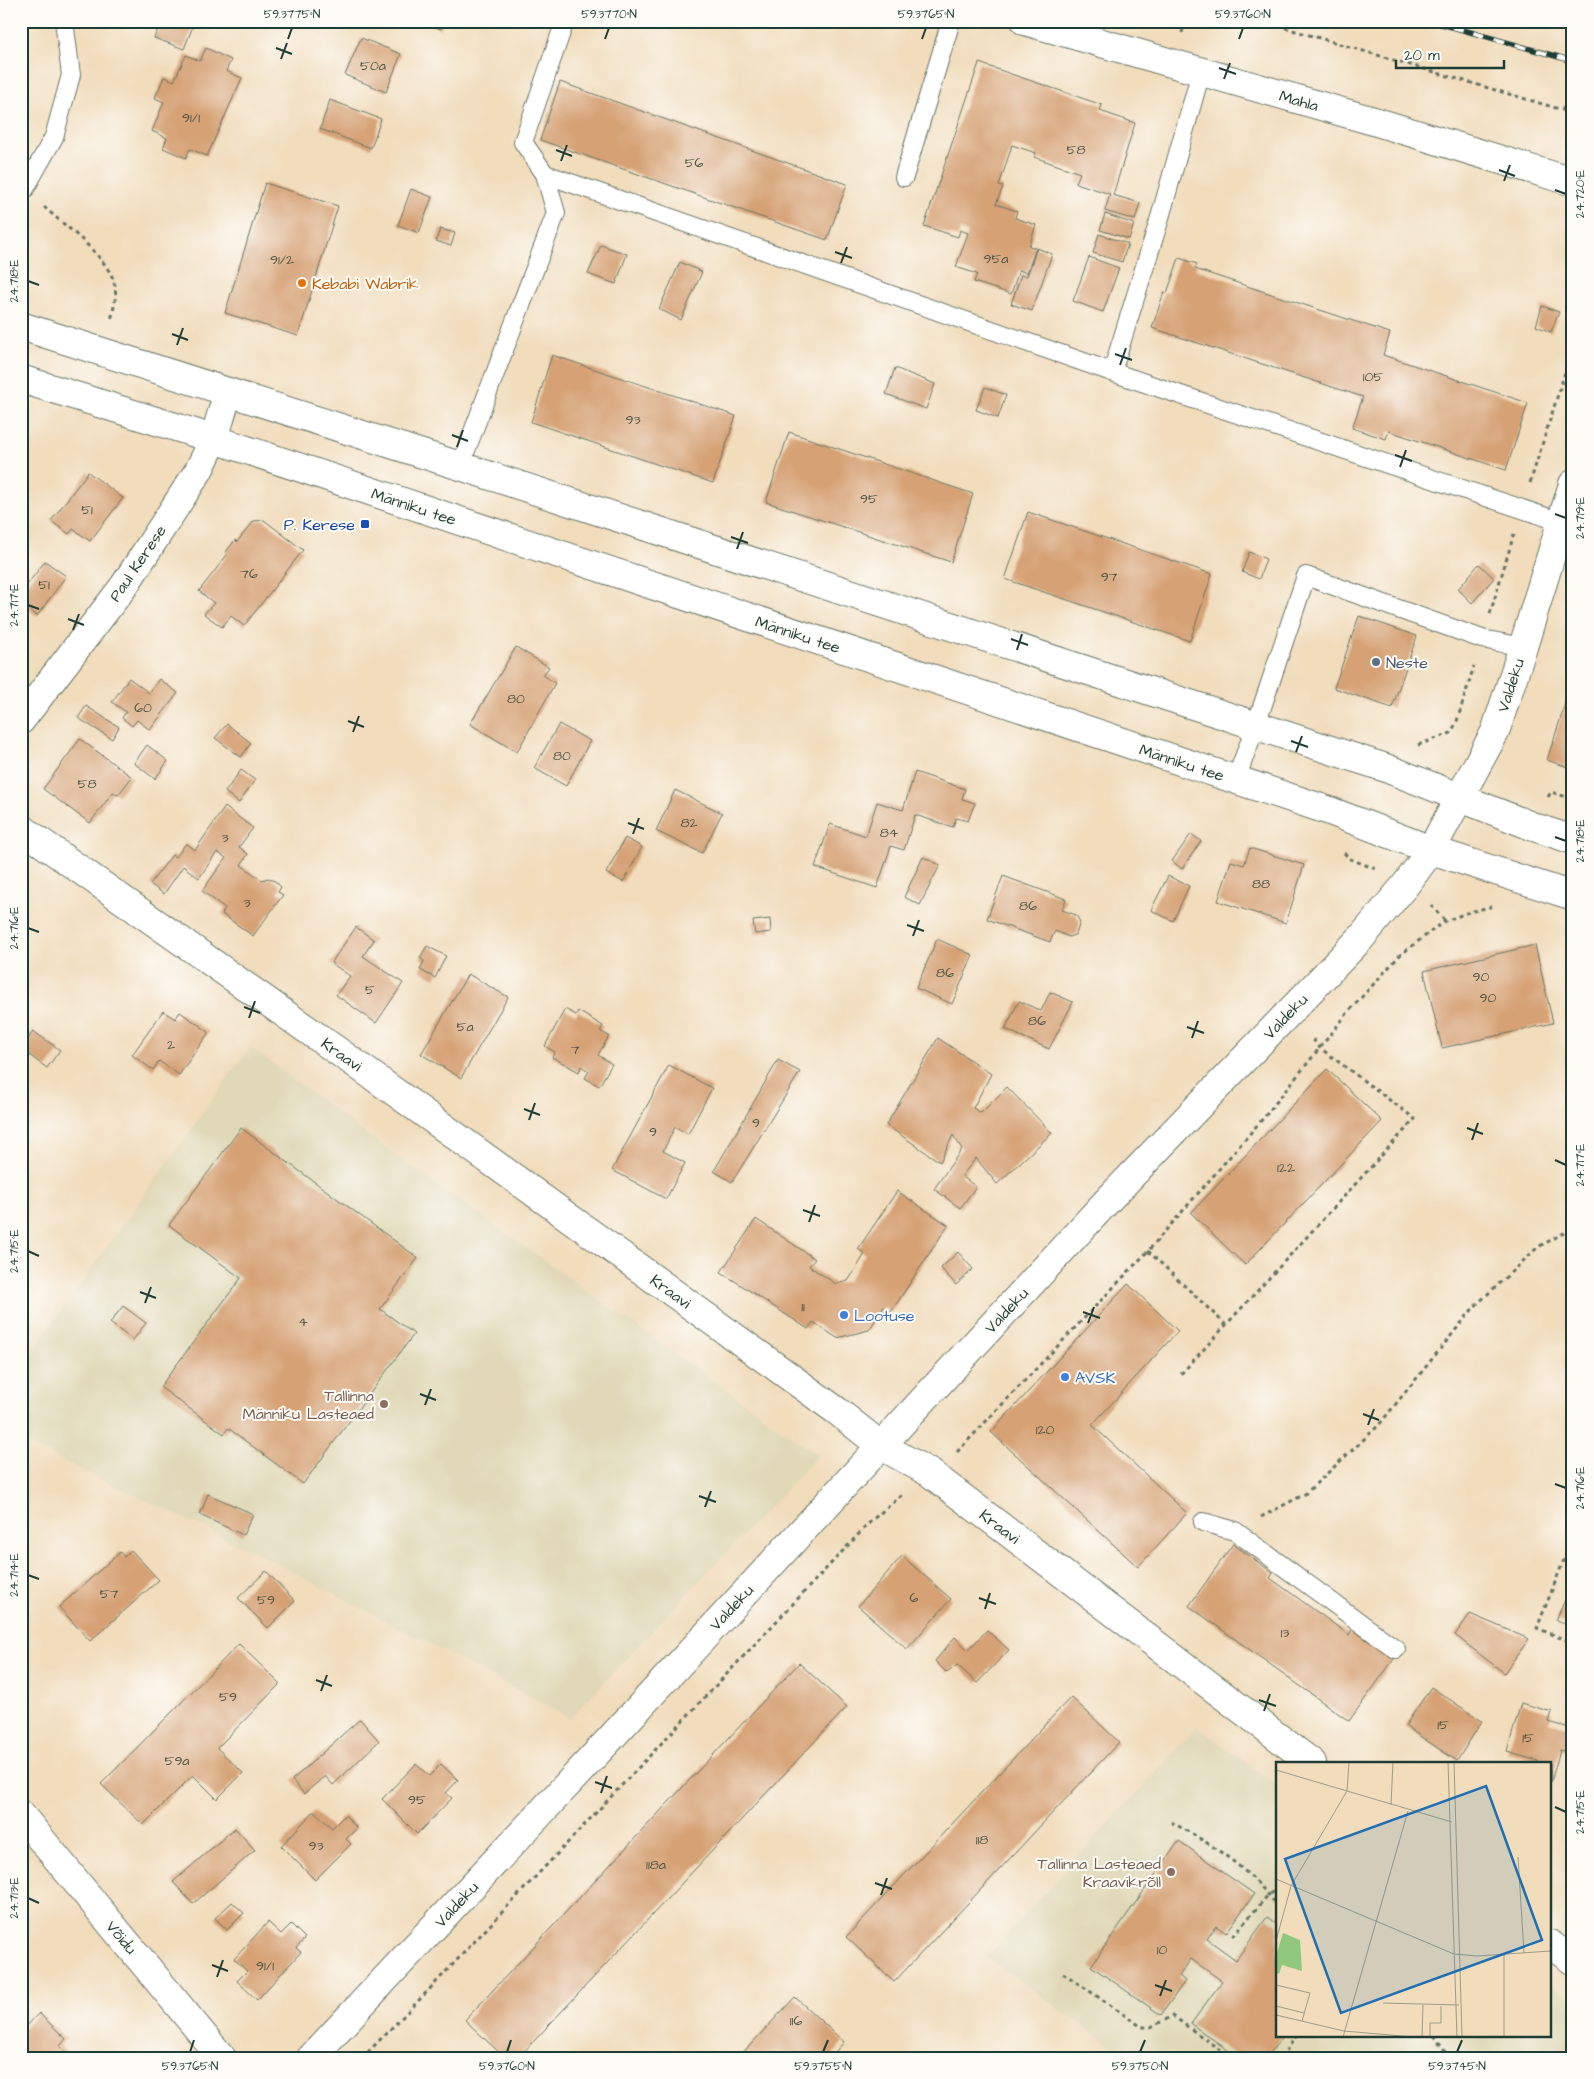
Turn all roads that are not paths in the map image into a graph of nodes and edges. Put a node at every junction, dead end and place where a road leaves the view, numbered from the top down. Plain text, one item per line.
1 (64, 21) edge
2 (565, 21) edge
3 (951, 21) edge
4 (1025, 21) edge
5 (1201, 72) junction
6 (545, 174) junction
7 (904, 177) dead end
8 (1573, 182) edge
9 (23, 192) road end
10 (21, 326) edge
11 (1112, 372) junction
12 (21, 378) edge
13 (228, 392) junction
14 (214, 439) junction
15 (460, 466) junction
16 (1573, 484) edge
17 (1561, 522) junction
18 (1523, 647) junction
19 (21, 720) edge
20 (1256, 725) junction
21 (1236, 779) junction
22 (1459, 797) junction
23 (21, 828) edge
24 (1573, 840) edge
25 (1431, 850) junction
26 (1573, 896) edge
27 (880, 1445) junction
28 (1203, 1522) dead end
29 (1396, 1649) dead end
30 (1311, 1762) edge
31 (21, 1815) edge
32 (1552, 1945) edge
33 (1573, 1961) edge
34 (222, 2058) edge
35 (311, 2058) edge

1 - 9 lane
2 - 6 lane
3 - 7 lane
4 - 5 street, Mahla
5 - 8 street, Mahla
5 - 11 lane
6 - 11 lane
6 - 15 lane
10 - 13 street
11 - 17 lane
12 - 14 street, Männiku tee
13 - 14 street, Paul Kerese
13 - 15 street
14 - 19 street, Paul Kerese
14 - 21 street, Männiku tee
15 - 20 street
16 - 17 street, Valdeku
17 - 18 street, Valdeku
18 - 20 lane
18 - 22 street, Valdeku
20 - 21 lane
20 - 22 street
21 - 25 street, Männiku tee
22 - 24 street
22 - 25 street, Valdeku
23 - 27 street, Kraavi
25 - 26 street, Männiku tee
25 - 27 street, Valdeku
27 - 30 street, Kraavi
27 - 35 street, Valdeku
28 - 29 lane
31 - 34 street, Võidu
32 - 33 street

